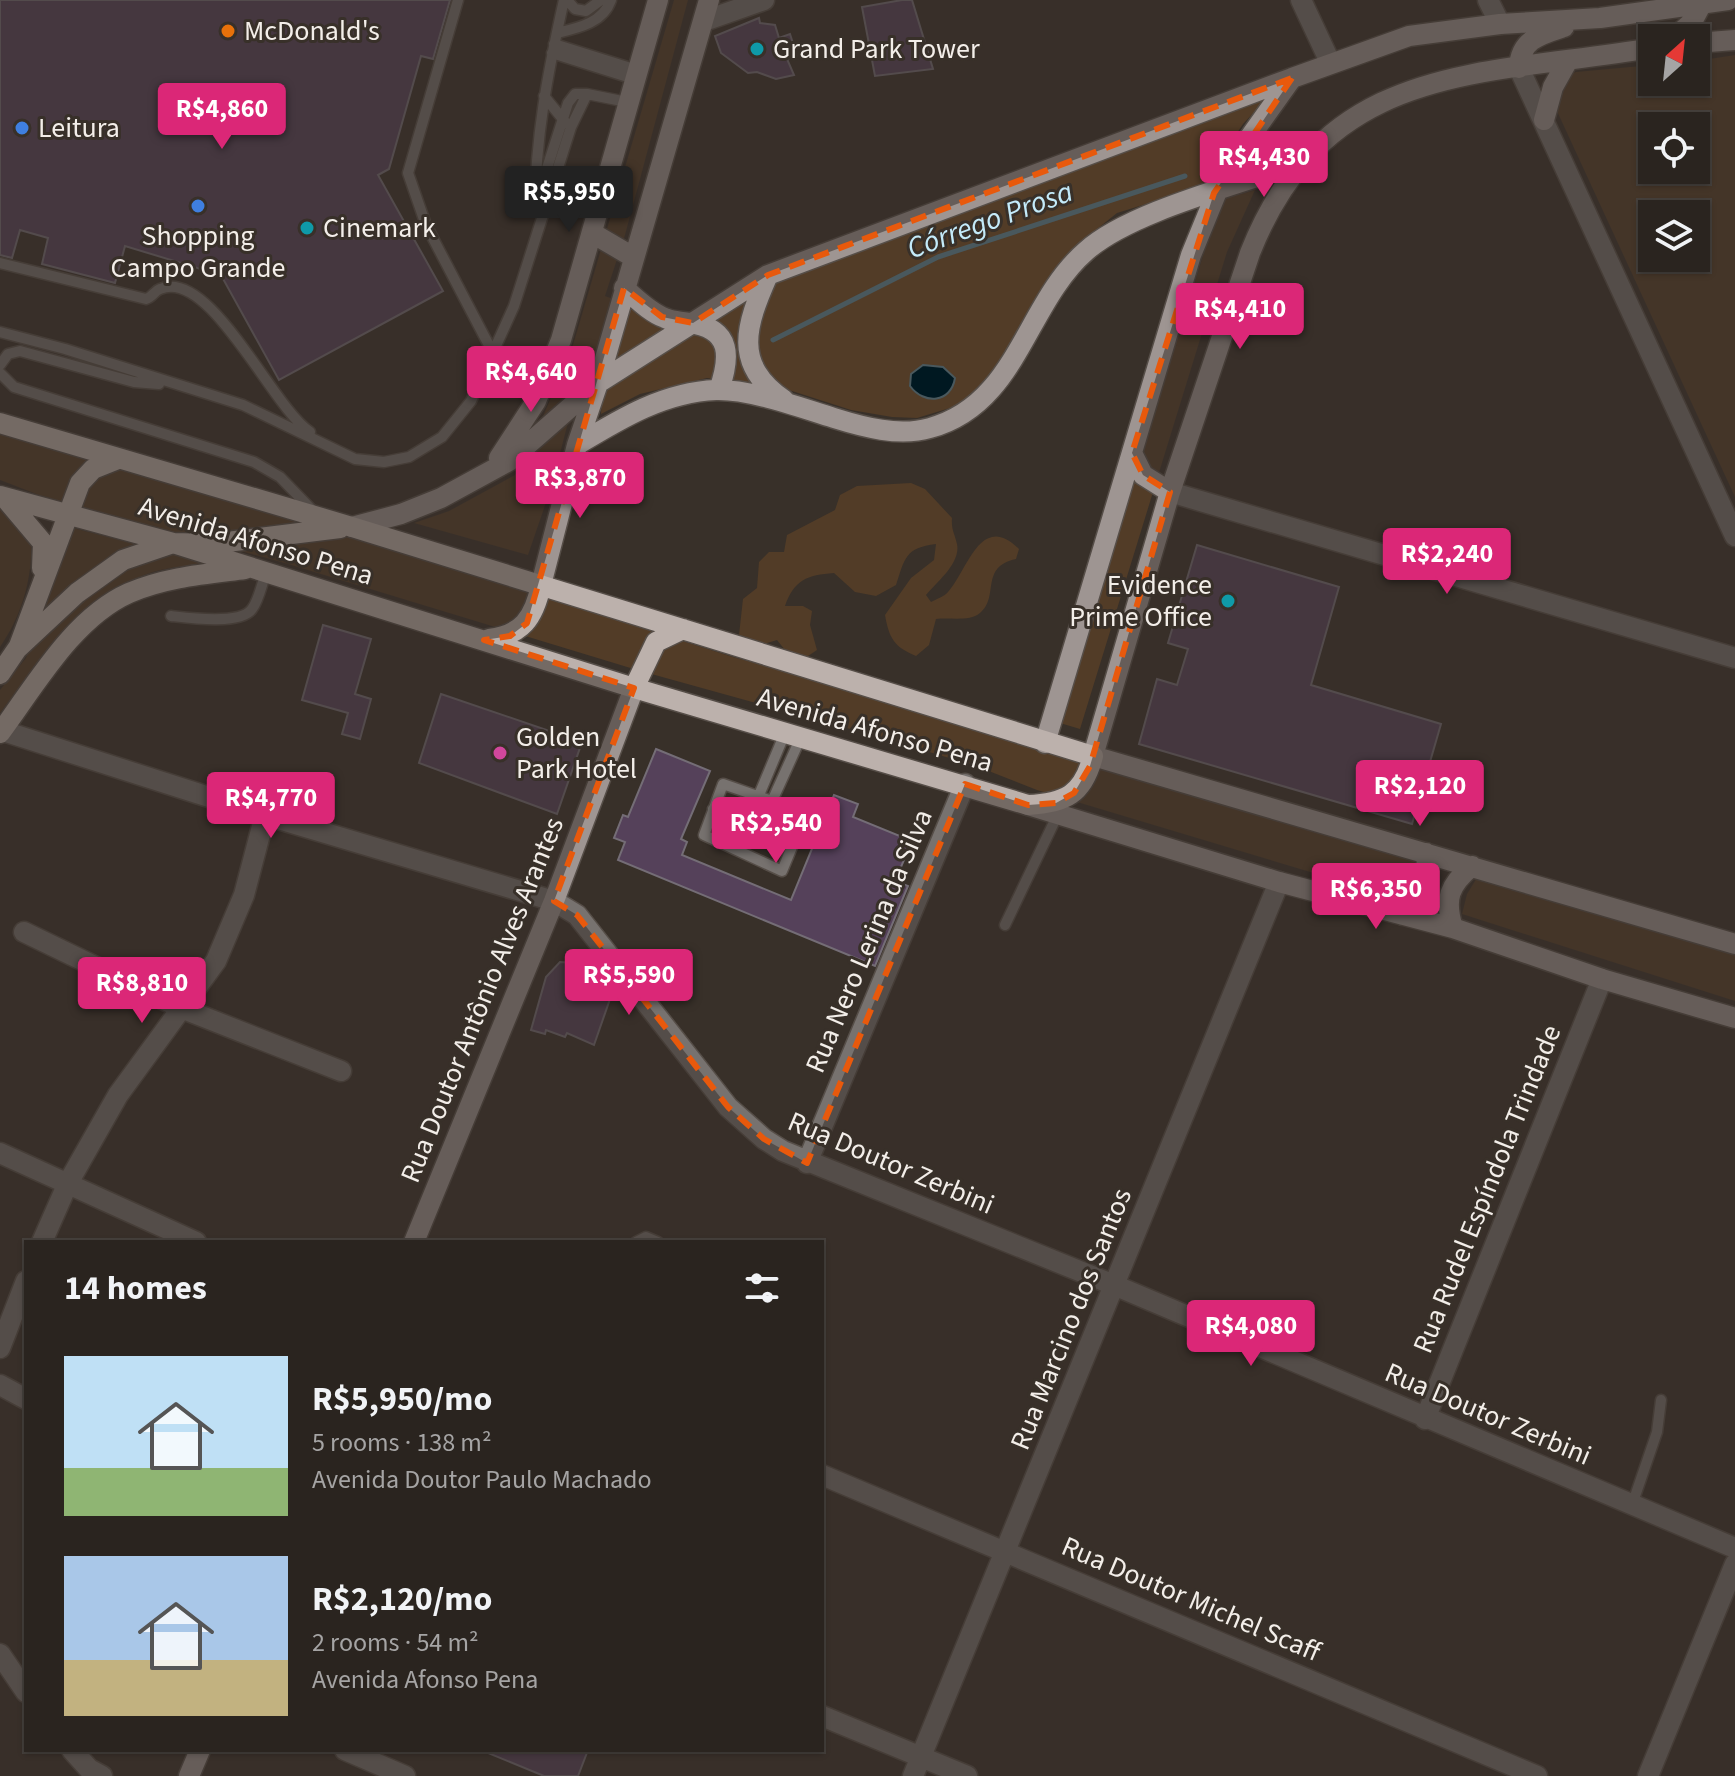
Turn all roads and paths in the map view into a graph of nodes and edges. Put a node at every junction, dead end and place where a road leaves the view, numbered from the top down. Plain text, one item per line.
1 (458, 0) edge
2 (566, 0) edge
3 (601, 0) edge
4 (611, 0) edge
5 (658, 0) edge
6 (709, 0) edge
7 (764, 0) edge
8 (1301, 0) edge
9 (1488, 0) edge
10 (1715, 2) edge
11 (1600, 18) junction
12 (704, 21) junction
13 (1500, 24) junction
14 (1690, 24) edge
15 (1735, 40) edge
16 (1710, 42) edge
17 (554, 43) junction
18 (1638, 50) edge
19 (1330, 62) junction
20 (1567, 62) junction
21 (1519, 68) junction
22 (636, 74) junction
23 (1292, 78) junction
24 (544, 96) junction
25 (627, 102) junction
26 (1544, 120) junction
27 (566, 123) junction
28 (1298, 163) junction
29 (1214, 193) junction
30 (540, 211) junction
31 (592, 233) junction
32 (633, 257) junction
33 (0, 263) edge
34 (768, 275) junction
35 (624, 288) junction
36 (693, 323) junction
37 (0, 332) edge
38 (493, 353) junction
39 (0, 365) edge
40 (0, 373) edge
41 (598, 383) junction
42 (180, 386) junction
43 (719, 390) junction
44 (790, 405) junction
45 (0, 423) edge
46 (329, 445) junction
47 (577, 445) junction
48 (1132, 453) junction
49 (118, 459) junction
50 (486, 474) junction
51 (1170, 492) junction
52 (2, 497) edge
53 (66, 514) junction
54 (320, 518) junction
55 (352, 527) junction
56 (1735, 536) edge
57 (173, 543) junction
58 (259, 570) junction
59 (541, 585) junction
60 (38, 590) junction
61 (171, 616) dead end
62 (683, 629) junction
63 (484, 640) junction
64 (17, 649) junction
65 (1735, 658) edge
66 (0, 674) edge
67 (634, 688) junction
68 (1, 731) edge
69 (793, 735) junction
70 (1045, 743) junction
71 (1093, 756) junction
72 (965, 784) junction
73 (759, 795) junction
74 (773, 799) junction
75 (1028, 805) junction
76 (713, 809) junction
77 (1058, 814) junction
78 (265, 815) junction
79 (794, 842) junction
80 (1426, 853) junction
81 (1472, 866) junction
82 (1279, 882) junction
83 (554, 901) junction
84 (1403, 915) junction
85 (1005, 925) dead end
86 (1453, 928) junction
87 (24, 932) dead end
88 (1735, 944) edge
89 (1602, 979) junction
90 (181, 1008) junction
91 (1735, 1018) edge
92 (341, 1071) dead end
93 (0, 1153) edge
94 (807, 1163) junction
95 (68, 1183) junction
96 (43, 1240) edge
97 (192, 1240) edge
98 (415, 1240) edge
99 (1114, 1285) junction
100 (24, 1286) edge
101 (0, 1348) edge
102 (0, 1385) edge
103 (24, 1398) edge
104 (1661, 1400) dead end
105 (1425, 1419) junction
106 (824, 1476) edge
107 (1632, 1505) junction
108 (1735, 1548) edge
109 (1007, 1552) junction
110 (1735, 1564) edge
111 (0, 1654) edge
112 (24, 1689) edge
113 (824, 1717) edge
114 (74, 1752) edge
115 (199, 1752) edge
116 (350, 1752) edge
117 (916, 1766) edge
118 (102, 1776) edge
119 (189, 1776) edge
120 (405, 1776) edge
121 (967, 1776) edge
122 (1537, 1776) edge
123 (1648, 1776) edge

1 - 38 lane
2 - 3 lane
2 - 17 lane
4 - 17 lane
5 - 22 main road
6 - 12 main road
7 - 12 street
8 - 19 street
9 - 13 street
10 - 11 main road
10 - 14 main road
11 - 13 main road
11 - 21 main road
12 - 32 main road
13 - 19 main road
15 - 16 main road
17 - 22 lane
17 - 24 lane
18 - 20 main road
19 - 23 main road
20 - 21 main road
20 - 26 main road
21 - 26 street
21 - 28 main road
22 - 25 main road
23 - 29 main road
23 - 34 main road
24 - 27 lane
24 - 30 lane
25 - 27 lane
25 - 31 main road
26 - 56 street
27 - 30 lane
28 - 29 main road
28 - 51 main road
29 - 44 main road
29 - 48 main road
30 - 38 lane
31 - 32 main road
31 - 50 main road
32 - 35 main road
33 - 46 lane
34 - 36 main road
34 - 44 main road
35 - 36 main road
35 - 41 main road
36 - 41 main road
36 - 43 main road
37 - 42 lane
38 - 46 lane
39 - 42 lane
40 - 54 lane
41 - 47 main road
41 - 50 main road
42 - 46 lane
43 - 44 main road
43 - 47 main road
45 - 49 main road, Avenida Afonso Pena
47 - 59 main road
48 - 51 main road
48 - 70 main road
49 - 53 main road
49 - 54 main road, Avenida Afonso Pena
50 - 55 main road
51 - 65 street
51 - 71 main road
52 - 53 main road, Avenida Afonso Pena
52 - 60 main road
53 - 57 main road, Avenida Afonso Pena
53 - 60 main road
54 - 55 main road, Avenida Afonso Pena
55 - 57 main road
55 - 59 main road, Avenida Afonso Pena
57 - 58 main road, Avenida Afonso Pena
57 - 64 main road
58 - 61 lane
58 - 63 main road, Avenida Afonso Pena
58 - 68 main road
59 - 62 main road, Avenida Afonso Pena
59 - 63 main road
60 - 64 main road
62 - 67 main road
62 - 70 main road, Avenida Afonso Pena
63 - 67 main road, Avenida Afonso Pena
64 - 66 main road
67 - 69 main road, Avenida Afonso Pena
67 - 83 main road, Rua Doutor Antônio Alves Arantes
68 - 78 street, Rua Doutor Zerbini
69 - 72 main road, Avenida Afonso Pena
69 - 73 lane
69 - 74 lane
70 - 71 main road, Avenida Afonso Pena
71 - 75 main road
71 - 80 main road, Avenida Afonso Pena
72 - 75 main road, Avenida Afonso Pena
72 - 94 street, Rua Nero Lerina da Silva
73 - 74 lane
73 - 76 lane
74 - 79 lane
75 - 77 main road, Avenida Afonso Pena
76 - 79 lane
76 - 79 lane
77 - 82 main road, Avenida Afonso Pena
77 - 85 lane
78 - 83 street, Rua Doutor Zerbini
78 - 90 street
80 - 81 main road, Avenida Afonso Pena
80 - 84 main road
81 - 86 main road
81 - 88 main road, Avenida Afonso Pena
82 - 84 main road, Avenida Afonso Pena
82 - 99 street, Rua Marcino dos Santos
83 - 94 street, Rua Doutor Zerbini
83 - 98 main road, Rua Doutor Antônio Alves Arantes
84 - 86 main road, Avenida Afonso Pena
86 - 89 main road, Avenida Afonso Pena
87 - 90 street
89 - 91 main road, Avenida Afonso Pena
89 - 105 street, Rua Rudel Espíndola Trindade
90 - 92 street
90 - 95 street
93 - 95 street
94 - 99 street, Rua Doutor Zerbini
95 - 96 street
95 - 97 street
99 - 105 street, Rua Doutor Zerbini
99 - 109 street, Rua Marcino dos Santos
100 - 101 street
102 - 103 street
104 - 107 lane
105 - 107 street, Rua Doutor Zerbini
106 - 109 street, Rua Doutor Michel Scaff
107 - 108 street, Rua Doutor Zerbini
109 - 117 street, Rua Marcino dos Santos
109 - 122 street, Rua Doutor Michel Scaff
110 - 123 street
111 - 112 street
113 - 117 street
114 - 118 street
115 - 119 main road
116 - 120 street
117 - 121 street

